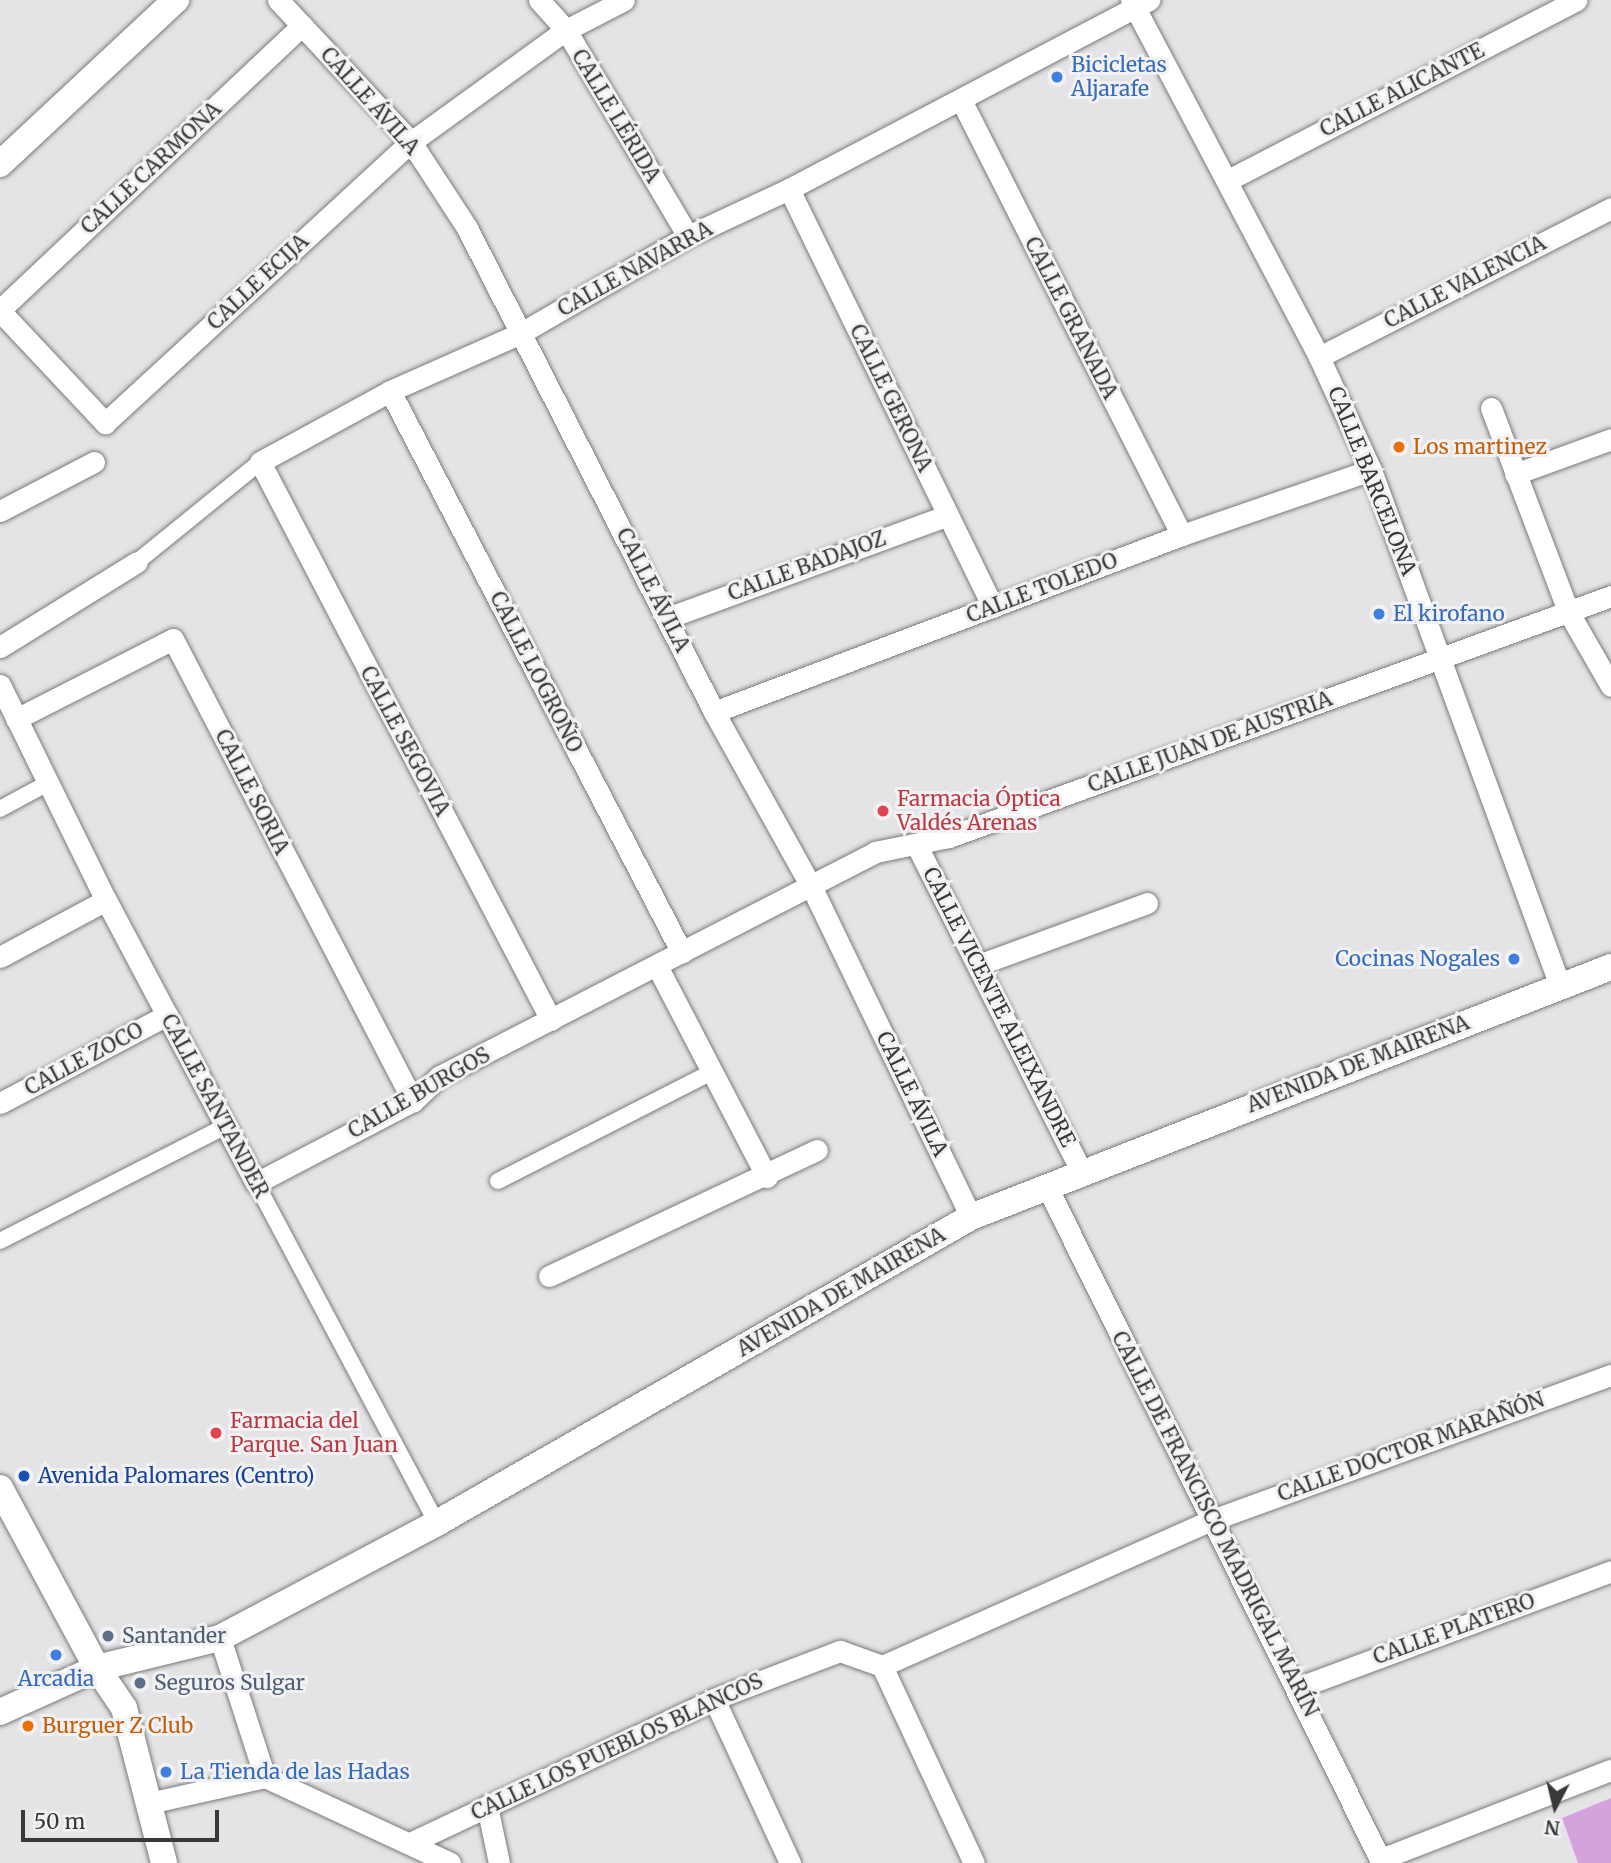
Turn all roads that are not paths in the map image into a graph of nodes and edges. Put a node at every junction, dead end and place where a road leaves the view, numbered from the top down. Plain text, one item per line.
1 (176, 0) edge
2 (278, 0) edge
3 (539, 0) edge
4 (624, 0) edge
5 (1576, 0) edge
6 (1139, 2) edge
7 (302, 25) junction
8 (566, 30) junction
9 (961, 100) junction
10 (411, 142) junction
11 (0, 164) edge
12 (1228, 180) junction
13 (789, 189) junction
14 (1611, 208) edge
15 (688, 236) junction
16 (0, 311) edge
17 (521, 333) junction
18 (1320, 357) junction
19 (390, 391) junction
20 (1491, 408) dead end
21 (1611, 439) edge
22 (94, 462) dead end
23 (260, 462) junction
24 (1371, 470) junction
25 (1515, 474) junction
26 (0, 511) edge
27 (948, 514) junction
28 (1182, 535) junction
29 (137, 562) joint
30 (1611, 596) edge
31 (993, 607) junction
32 (1569, 613) junction
33 (667, 618) junction
34 (0, 647) edge
35 (1442, 658) junction
36 (0, 685) edge
37 (1611, 686) edge
38 (714, 712) junction
39 (16, 719) junction
40 (48, 783) junction
41 (0, 809) edge
42 (916, 844) junction
43 (812, 888) junction
44 (106, 900) junction
45 (1147, 903) dead end
46 (682, 953) junction
47 (0, 957) edge
48 (978, 965) junction
49 (657, 966) junction
50 (1611, 967) edge
51 (1560, 986) junction
52 (167, 1015) junction
53 (551, 1020) junction
54 (712, 1072) junction
55 (413, 1101) junction
56 (0, 1102) edge
57 (226, 1126) junction
58 (817, 1150) dead end
59 (1082, 1171) junction
60 (767, 1177) junction
61 (498, 1181) dead end
62 (256, 1182) junction
63 (1046, 1185) junction
64 (971, 1217) junction
65 (0, 1241) edge
66 (549, 1276) dead end
67 (1611, 1374) edge
68 (0, 1488) edge
69 (1212, 1520) junction
70 (437, 1523) junction
71 (1611, 1571) edge
72 (220, 1638) junction
73 (882, 1666) junction
74 (97, 1668) junction
75 (1297, 1688) junction
76 (714, 1699) junction
77 (0, 1712) edge
78 (1611, 1770) edge
79 (265, 1777) junction
80 (149, 1803) junction
81 (487, 1806) junction
82 (410, 1843) junction
83 (1381, 1861) edge
84 (164, 1863) edge
85 (450, 1863) edge
86 (499, 1863) edge
87 (790, 1863) edge
88 (974, 1863) edge

1 - 11 street
2 - 7 street, CALLE ÁVILA
3 - 8 street, CALLE LÉRIDA
4 - 8 street, CALLE ECIJA
5 - 12 street, CALLE ALICANTE
6 - 9 street, CALLE NAVARRA
6 - 12 street, CALLE BARCELONA
7 - 10 street, CALLE ÁVILA
7 - 16 street, CALLE CARMONA
8 - 10 street, CALLE ECIJA
8 - 15 street, CALLE LÉRIDA
9 - 13 street, CALLE NAVARRA
9 - 28 street, CALLE GRANADA
10 - 16 street, CALLE ECIJA
10 - 17 street, CALLE ÁVILA
12 - 18 street, CALLE BARCELONA
13 - 15 street, CALLE NAVARRA
13 - 27 street, CALLE GERONA
14 - 18 street, CALLE VALENCIA
15 - 17 street, CALLE NAVARRA
17 - 19 street, CALLE NAVARRA
17 - 33 street, CALLE ÁVILA
18 - 24 street, CALLE BARCELONA
19 - 23 street, CALLE NAVARRA
19 - 46 street, CALLE LOGROÑO
20 - 25 street
21 - 25 street
22 - 26 street
23 - 29 street, CALLE NAVARRA
23 - 53 street, CALLE SEGOVIA
24 - 28 street, CALLE TOLEDO
24 - 35 street, CALLE BARCELONA
25 - 32 street
27 - 31 street, CALLE GERONA
27 - 33 street, CALLE BADAJOZ
28 - 31 street, CALLE TOLEDO
29 - 34 street
30 - 32 street, CALLE JUAN DE AUSTRIA
31 - 38 street, CALLE TOLEDO
32 - 35 street, CALLE JUAN DE AUSTRIA
32 - 37 street
33 - 38 street, CALLE ÁVILA
35 - 42 street, CALLE JUAN DE AUSTRIA
35 - 51 street, CALLE BARCELONA
36 - 39 street, CALLE SANTANDER
38 - 43 street, CALLE ÁVILA
39 - 40 street, CALLE SANTANDER
39 - 55 street, CALLE SORIA
40 - 41 street
40 - 44 street, CALLE SANTANDER
42 - 43 street, CALLE JUAN DE AUSTRIA
42 - 48 street, CALLE VICENTE ALEIXANDRE
43 - 46 street, CALLE BURGOS
43 - 64 street, CALLE ÁVILA
44 - 47 street
44 - 52 street, CALLE SANTANDER
45 - 48 street
46 - 49 street, CALLE BURGOS
48 - 59 street, CALLE VICENTE ALEIXANDRE
49 - 53 street, CALLE BURGOS
49 - 54 street
50 - 51 street, AVENIDA DE MAIRENA
51 - 59 street, AVENIDA DE MAIRENA
52 - 56 street, CALLE ZOCO
52 - 57 street, CALLE SANTANDER
53 - 55 street, CALLE BURGOS
54 - 60 street
54 - 61 street
55 - 62 street, CALLE BURGOS
57 - 62 street, CALLE SANTANDER
57 - 65 street
58 - 60 street
59 - 63 street, AVENIDA DE MAIRENA
60 - 66 street
62 - 70 street, CALLE SANTANDER
63 - 64 street, AVENIDA DE MAIRENA
63 - 69 street, CALLE DE FRANCISCO MADRIGAL MARÍN
64 - 70 street, AVENIDA DE MAIRENA
67 - 69 street, CALLE DOCTOR MARAÑÓN
68 - 74 street
69 - 73 street
69 - 75 street, CALLE DE FRANCISCO MADRIGAL MARÍN
70 - 72 street, AVENIDA DE MAIRENA
71 - 75 street, CALLE PLATERO
72 - 74 street, AVENIDA DE MAIRENA
72 - 79 street
73 - 76 street, CALLE LOS PUEBLOS BLANCOS
73 - 88 street
74 - 77 street, AVENIDA DE MAIRENA
74 - 80 street
75 - 83 street, CALLE DE FRANCISCO MADRIGAL MARÍN
76 - 81 street, CALLE LOS PUEBLOS BLANCOS
76 - 87 street
78 - 83 street
79 - 80 street
79 - 82 street
80 - 84 street
81 - 82 street, CALLE LOS PUEBLOS BLANCOS
81 - 86 street
82 - 85 street

